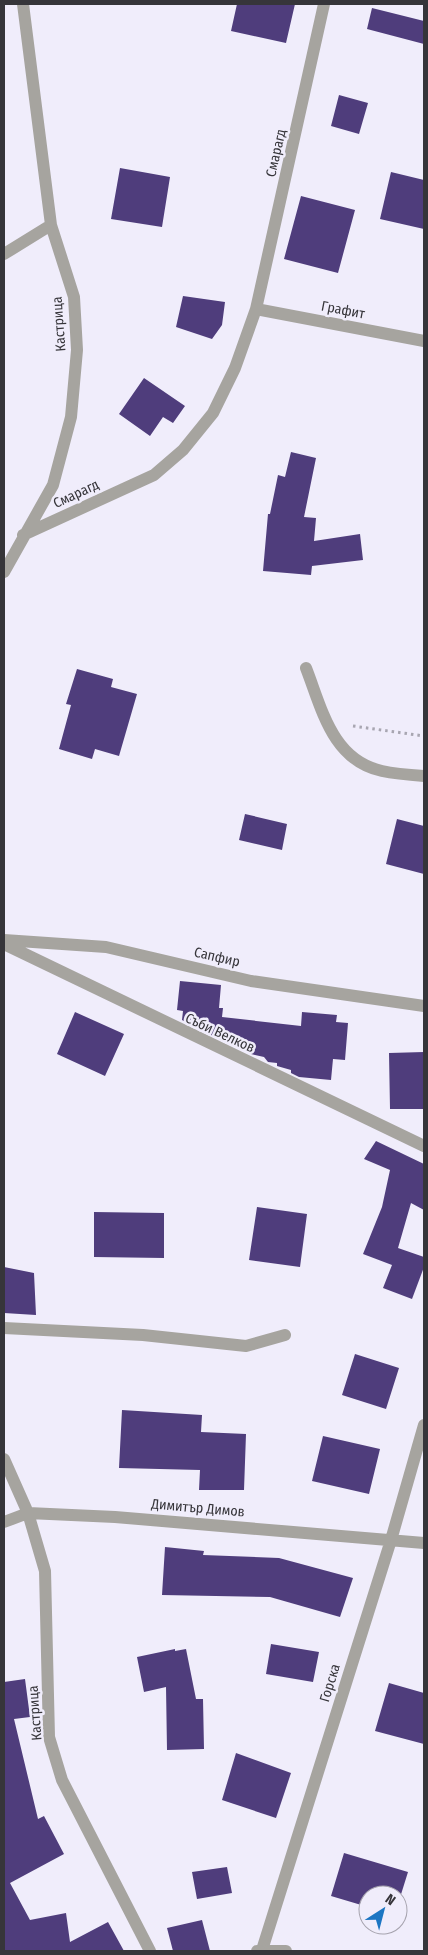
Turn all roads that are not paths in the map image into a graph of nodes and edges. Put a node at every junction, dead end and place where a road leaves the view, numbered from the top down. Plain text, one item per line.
1 (23, 4) edge
2 (324, 4) edge
3 (51, 225) junction
4 (4, 254) edge
5 (256, 309) junction
6 (424, 341) edge
7 (23, 535) junction
8 (4, 572) edge
9 (306, 668) dead end
10 (424, 776) edge
11 (4, 940) edge
12 (4, 944) edge
13 (424, 1006) edge
14 (424, 1146) edge
15 (4, 1328) edge
16 (285, 1335) dead end
17 (424, 1425) edge
18 (4, 1459) edge
19 (28, 1513) junction
20 (4, 1522) edge
21 (391, 1540) junction
22 (424, 1543) edge
23 (150, 1951) edge
24 (260, 1951) edge
25 (286, 1951) edge

1 - 3 street, Кастрица
2 - 5 street, Смарагд
3 - 4 street
3 - 7 street, Кастрица
5 - 6 street, Графит
5 - 7 street, Смарагд
7 - 8 street, Кастрица
9 - 10 street
11 - 13 street, Сапфир
12 - 14 street, Съби Велков
15 - 16 street
17 - 21 street, Горска
18 - 19 street, Кастрица
19 - 20 street, Димитър Димов
19 - 21 street, Димитър Димов
19 - 23 street, Кастрица
21 - 22 street, Димитър Димов
21 - 24 street, Горска
24 - 25 street

